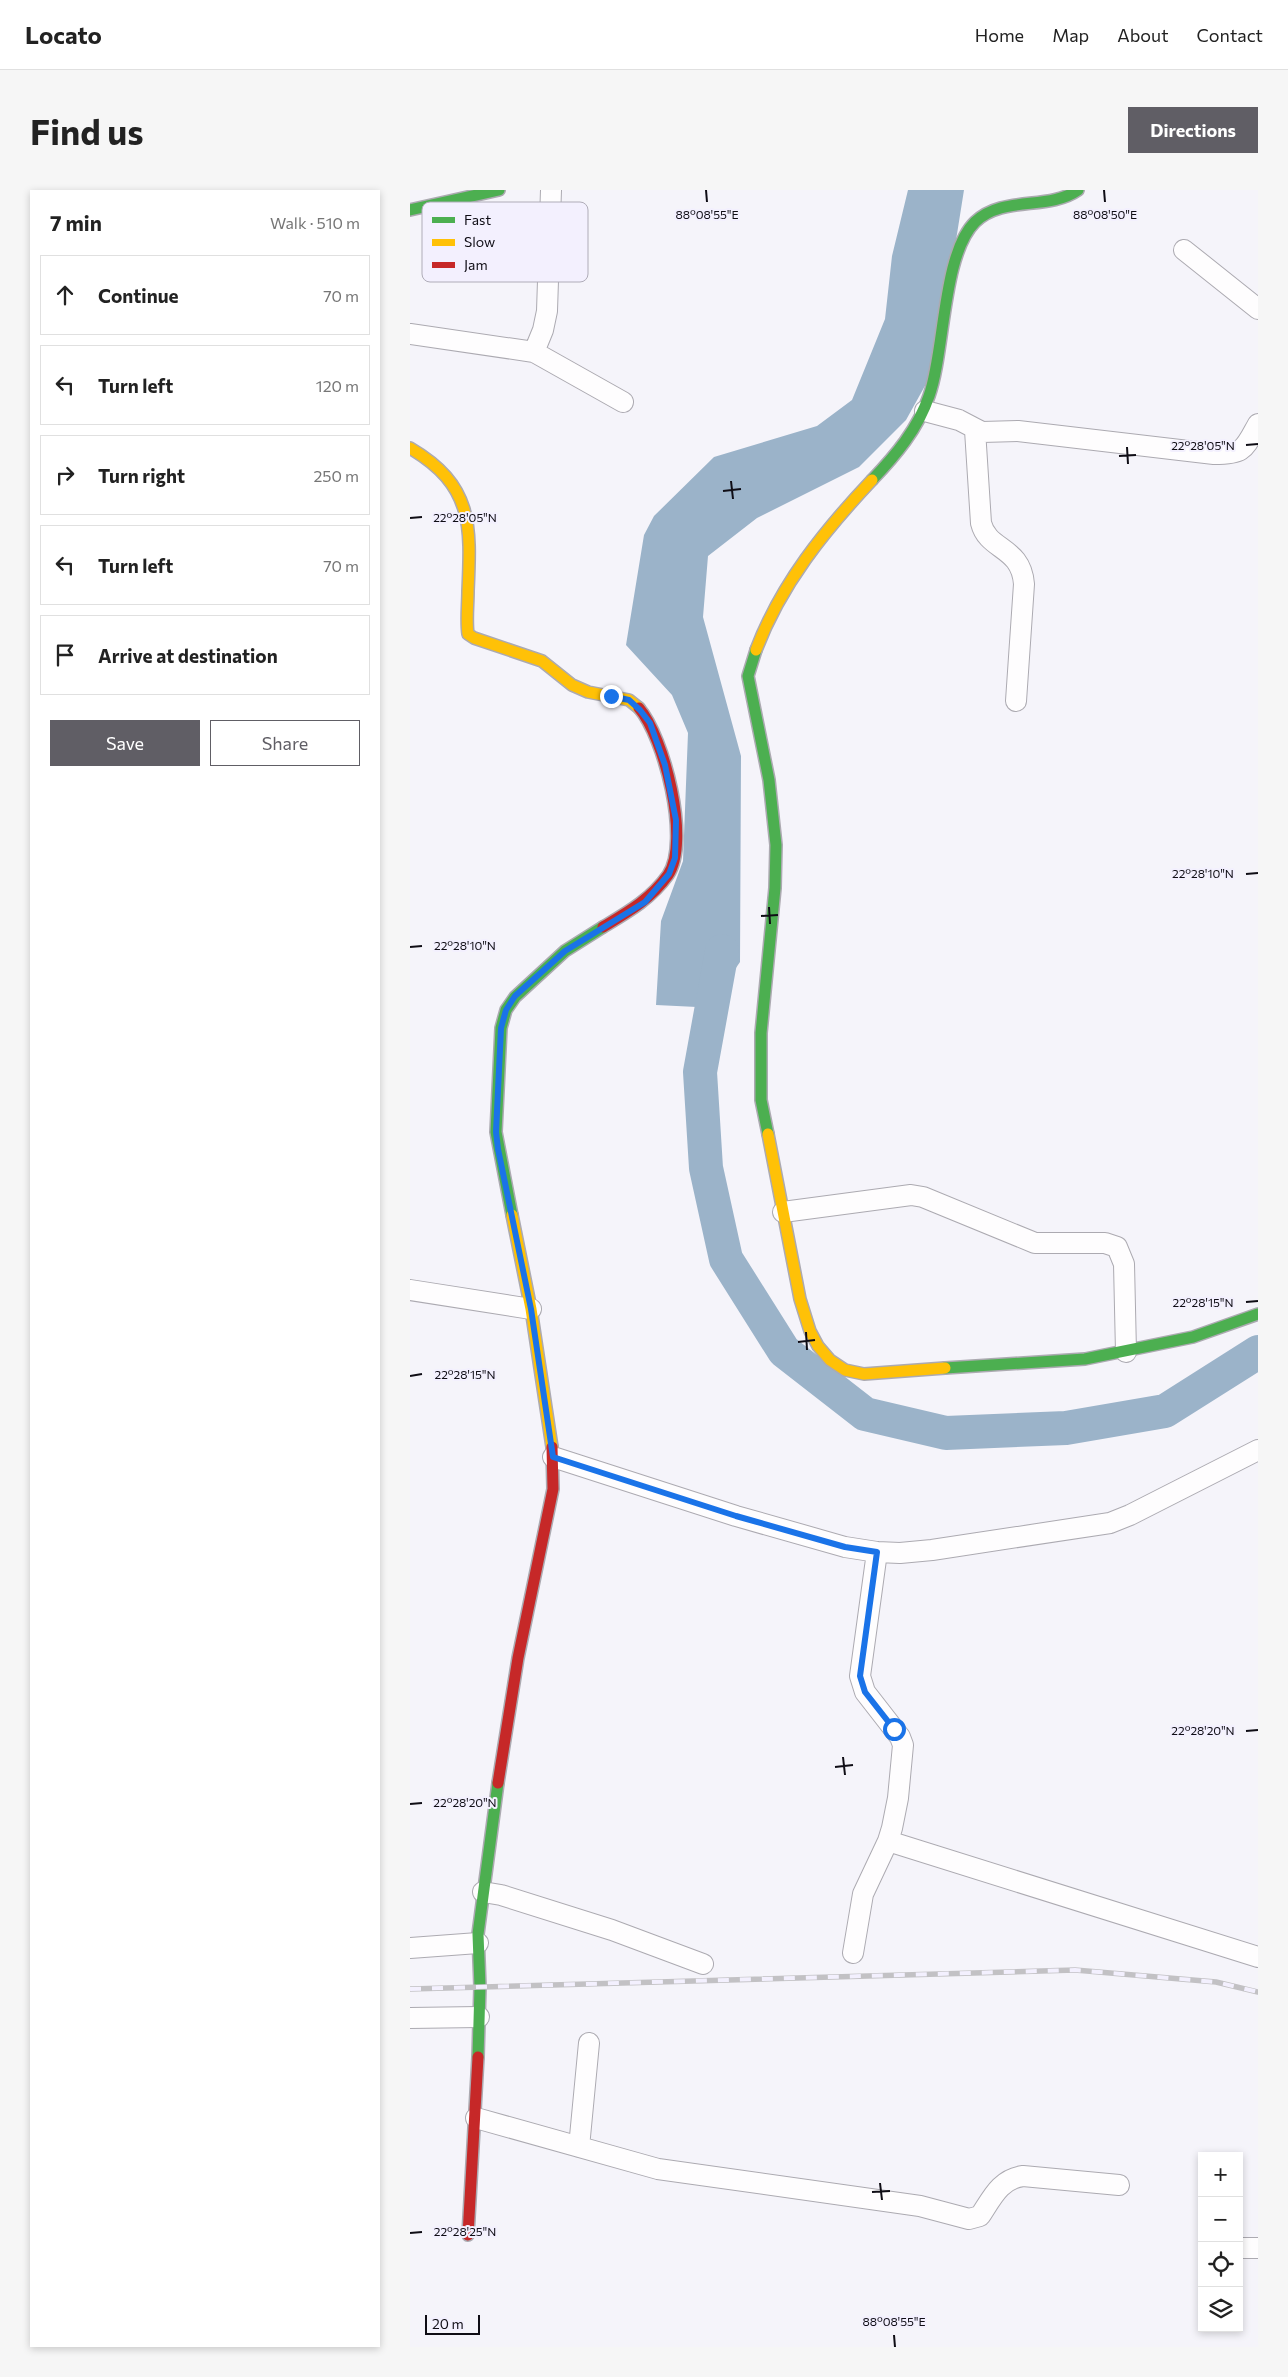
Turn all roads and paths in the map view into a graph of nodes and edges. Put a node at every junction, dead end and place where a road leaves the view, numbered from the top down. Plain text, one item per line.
1 (499, 190) edge
2 (1078, 190) edge
3 (446, 202) edge
4 (1184, 250) dead end
5 (548, 282) edge
6 (1258, 309) edge
7 (410, 334) edge
8 (534, 352) junction
9 (623, 402) dead end
10 (925, 411) junction
11 (1258, 424) edge
12 (975, 430) junction
13 (410, 448) edge
14 (1016, 701) dead end
15 (783, 1212) junction
16 (410, 1290) edge
17 (531, 1309) junction
18 (1258, 1314) edge
19 (1126, 1352) junction
20 (1258, 1450) edge
21 (553, 1457) junction
22 (877, 1552) junction
23 (888, 1842) junction
24 (483, 1892) junction
25 (478, 1943) junction
26 (410, 1948) edge
27 (853, 1953) dead end
28 (1258, 1958) edge
29 (703, 1964) dead end
30 (479, 2017) junction
31 (410, 2018) edge
32 (589, 2043) dead end
33 (476, 2118) junction
34 (579, 2148) junction
35 (1119, 2185) dead end
36 (468, 2235) dead end
37 (1243, 2248) edge
38 (1258, 2248) edge

1 - 3 street
2 - 10 street
4 - 6 street
5 - 8 street
7 - 8 street
8 - 9 street
10 - 12 street
10 - 15 street
11 - 12 street
12 - 14 street
13 - 17 street
15 - 19 street
15 - 19 street
16 - 17 street
17 - 21 street
18 - 19 street
20 - 22 street
21 - 22 street
21 - 24 street
22 - 23 street
23 - 27 street
23 - 28 street
24 - 25 street
24 - 29 street
25 - 26 street
25 - 30 street
30 - 31 street
30 - 33 street
32 - 34 street
33 - 34 street
33 - 36 street
34 - 35 street
37 - 38 street

